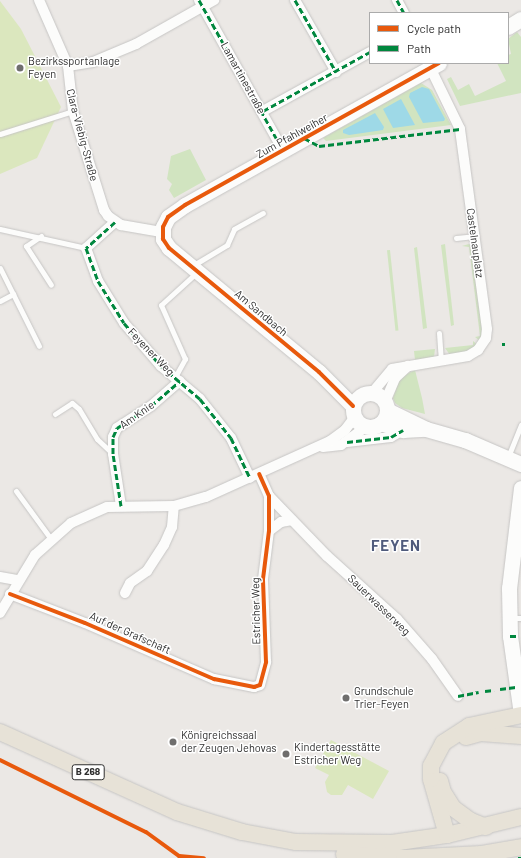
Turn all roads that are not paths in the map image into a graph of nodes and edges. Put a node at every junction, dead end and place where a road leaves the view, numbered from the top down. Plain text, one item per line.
1 (39, 0) edge
2 (214, 0) edge
3 (295, 0) edge
4 (396, 0) edge
5 (201, 3) edge
6 (403, 12) edge
7 (521, 19) edge
8 (509, 26) edge
9 (369, 53) edge
10 (432, 65) edge
11 (68, 66) junction
12 (336, 72) junction
13 (73, 111) junction
14 (263, 111) junction
15 (0, 134) edge
16 (283, 150) junction
17 (263, 213) dead end
18 (115, 222) junction
19 (0, 229) edge
20 (161, 232) junction
21 (41, 236) junction
22 (474, 236) junction
23 (456, 238) dead end
24 (86, 248) junction
25 (0, 268) edge
26 (194, 269) junction
27 (51, 285) dead end
28 (13, 294) junction
29 (0, 301) edge
30 (439, 333) dead end
31 (38, 346) dead end
32 (441, 361) junction
33 (408, 366) junction
34 (177, 379) junction
35 (361, 408) junction
36 (384, 412) junction
37 (55, 414) dead end
38 (521, 425) edge
39 (426, 429) junction
40 (403, 430) junction
41 (346, 442) junction
42 (317, 448) junction
43 (113, 454) junction
44 (514, 461) edge
45 (255, 476) junction
46 (521, 488) edge
47 (16, 491) dead end
48 (269, 496) junction
49 (122, 506) junction
50 (174, 506) junction
51 (292, 520) junction
52 (269, 531) junction
53 (51, 539) junction
54 (0, 578) edge
55 (17, 580) junction
56 (125, 593) dead end
57 (10, 594) junction
58 (0, 613) edge
59 (515, 618) edge
60 (244, 686) joint
61 (458, 696) dead end
62 (521, 715) edge
63 (0, 732) edge
64 (521, 736) edge
65 (521, 817) edge
66 (486, 827) junction
67 (447, 835) junction
68 (296, 842) junction
69 (521, 847) edge

1 - 11 street, Clara-Viebig-Straße
2 - 5 street
3 - 12 street
4 - 6 street
5 - 11 street
5 - 14 street, Lamartinestraße
7 - 8 street
9 - 12 street
10 - 16 street, Zum Pfahlweiher
10 - 22 street, Castelnauplatz
11 - 13 street, Clara-Viebig-Straße
12 - 14 street
13 - 15 lane
13 - 18 street, Clara-Viebig-Straße
14 - 16 street, Lamartinestraße
16 - 20 street, Zum Pfahlweiher
17 - 26 lane
18 - 20 street
18 - 24 street
19 - 21 lane
20 - 26 street, Am Sandbach
21 - 24 lane
21 - 27 lane
22 - 23 lane
22 - 32 street, Castelnauplatz
24 - 34 street, Feyener Weg
25 - 28 lane
26 - 34 lane
26 - 35 street, Am Sandbach
28 - 29 lane
28 - 31 lane
30 - 32 lane
32 - 33 street, Castelnauplatz
33 - 35 street, Castelnauplatz
33 - 36 street
34 - 43 street, Am Knie
34 - 45 street, Feyener Weg
35 - 36 street, Am Sandbach
35 - 36 street
35 - 41 street
35 - 42 street
36 - 39 street
36 - 40 street
37 - 43 lane
38 - 44 lane
39 - 40 street
39 - 44 street
40 - 41 street
41 - 42 street
42 - 45 street
43 - 49 street, Am Knie
45 - 48 street, Estricher Weg
45 - 50 street
46 - 59 street
47 - 53 lane
48 - 51 street, Sauerwasserweg
48 - 52 street, Estricher Weg
49 - 50 street
49 - 53 street
50 - 56 street
51 - 52 street
51 - 61 street, Sauerwasserweg
52 - 60 street, Estricher Weg
53 - 55 street
54 - 55 street
55 - 57 street
57 - 58 street
57 - 60 street, Auf der Grafschaft
59 - 62 street
62 - 67 main road
63 - 68 main road, B 268
64 - 66 main road
65 - 66 main road, B 268
66 - 67 main road, B 268
67 - 68 main road, B 268
68 - 69 main road

